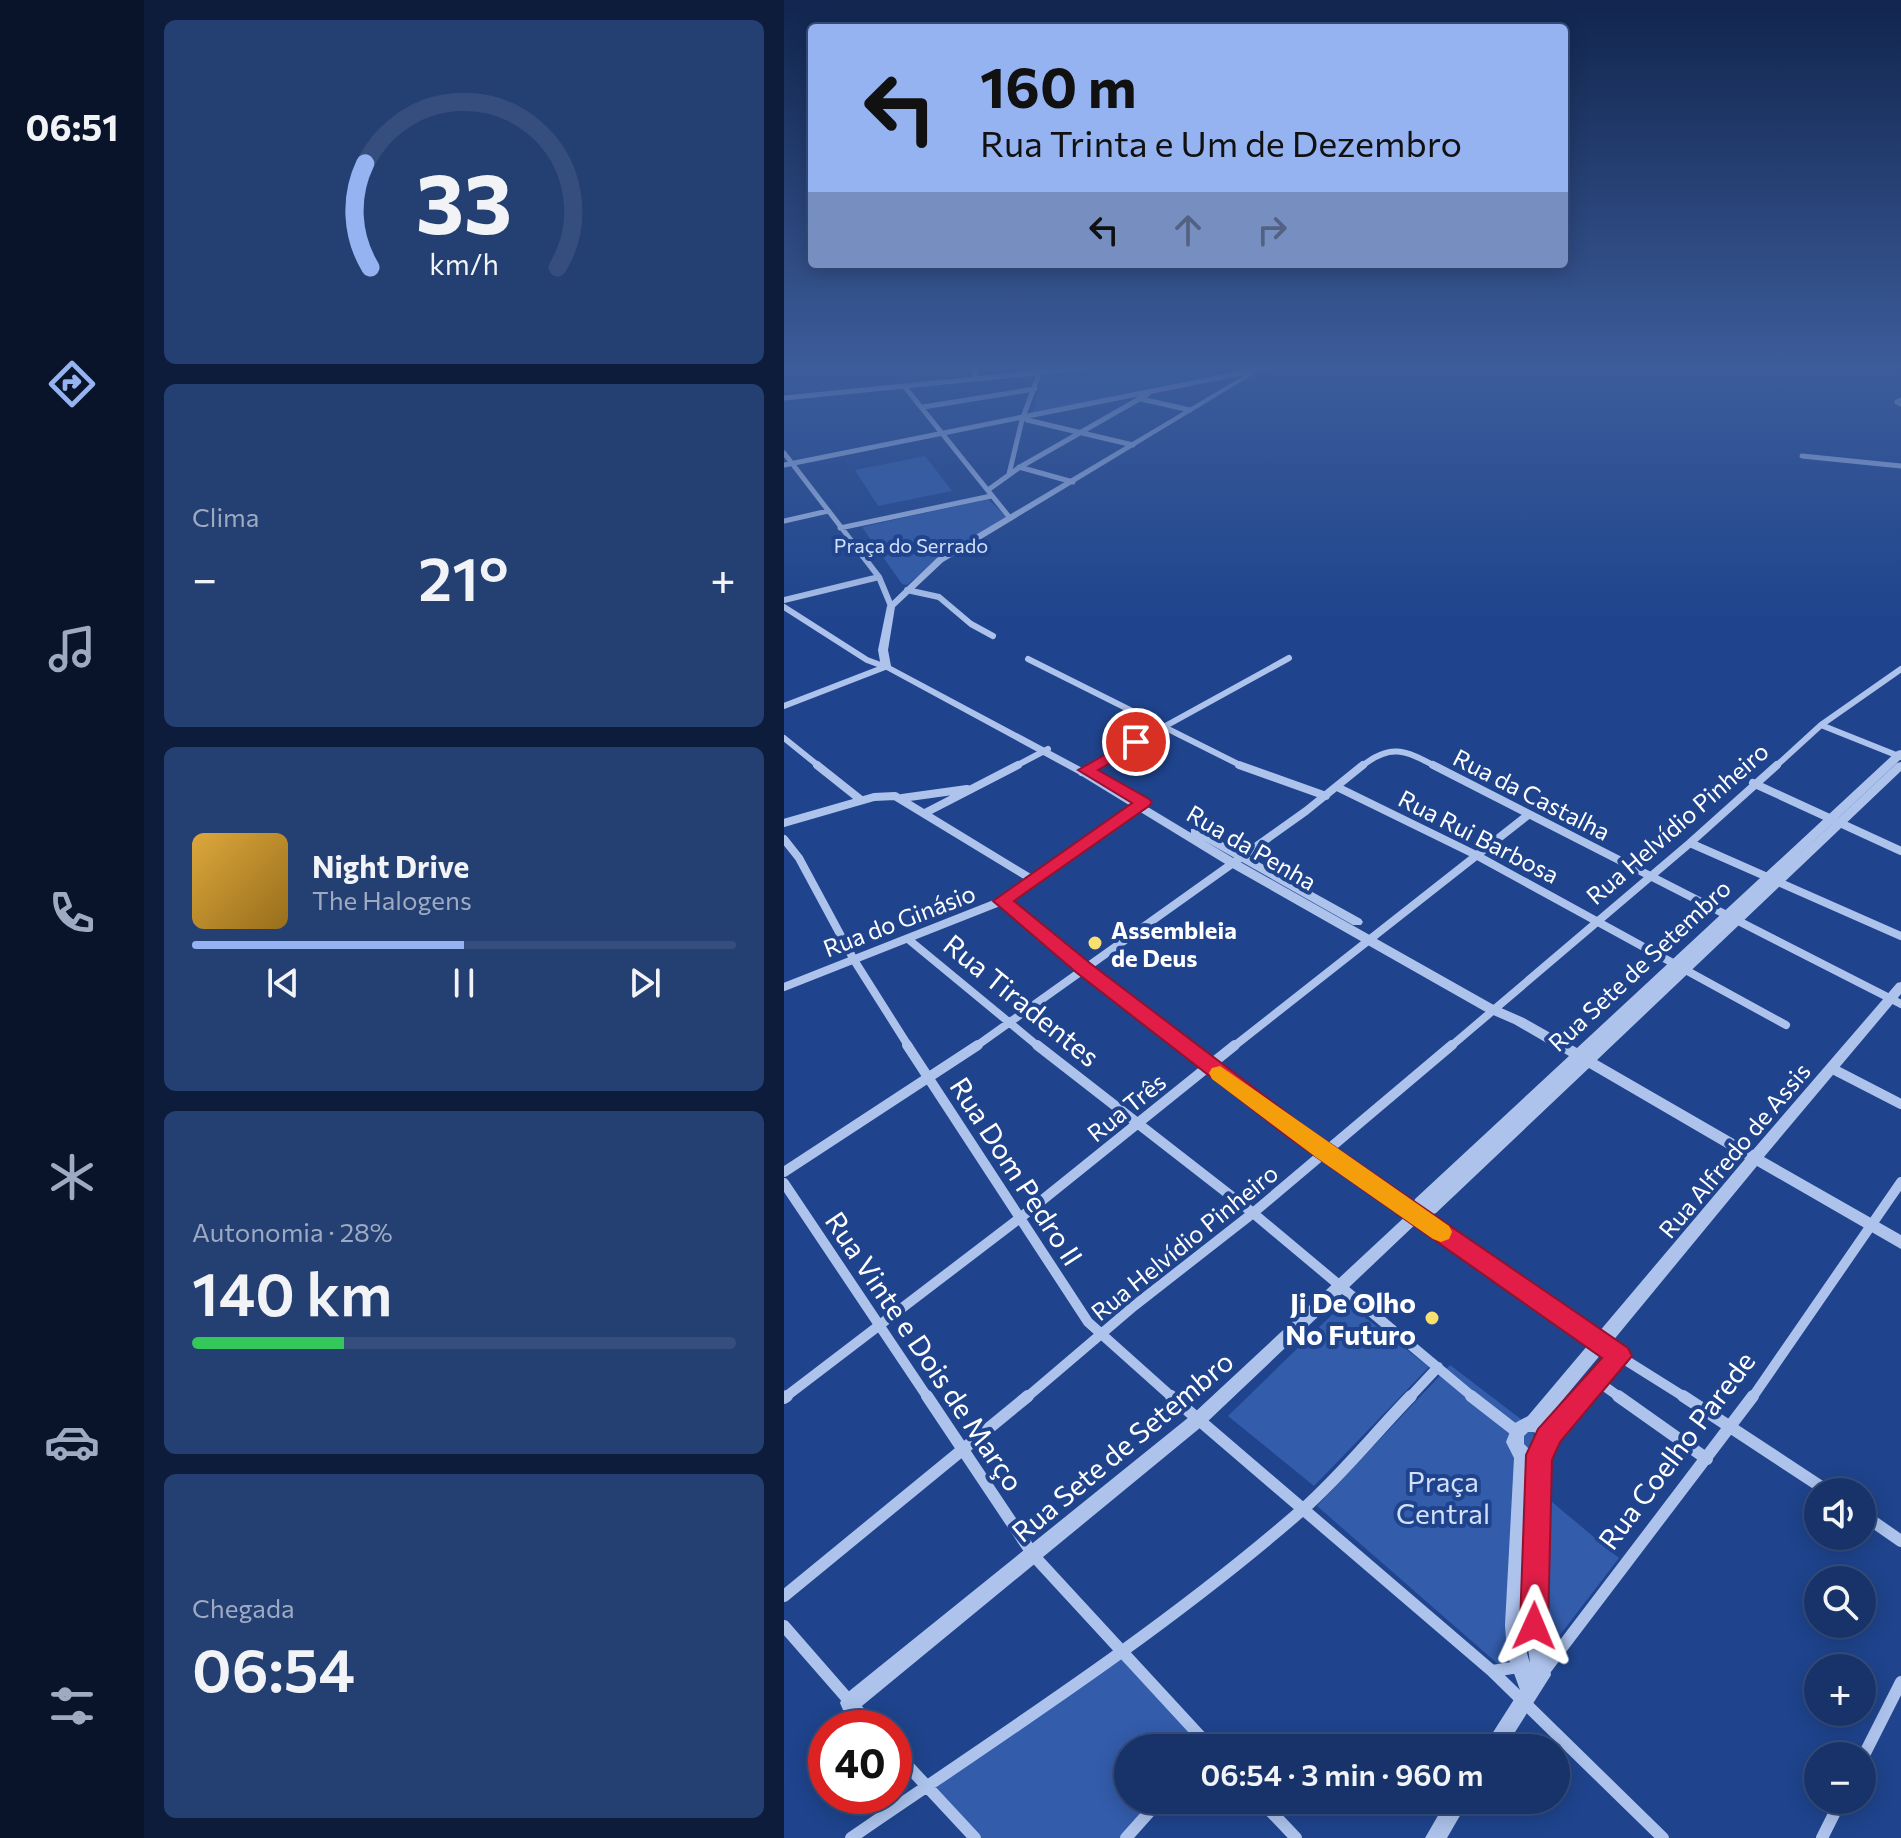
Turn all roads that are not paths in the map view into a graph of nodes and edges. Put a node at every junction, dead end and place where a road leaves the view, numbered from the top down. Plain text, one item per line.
1 (854, 452) edge
2 (959, 452) edge
3 (1014, 452) edge
4 (1047, 452) edge
5 (1122, 452) edge
6 (784, 453) edge
7 (1802, 456) dead end
8 (792, 464) junction
9 (784, 465) edge
10 (1011, 465) junction
11 (1901, 466) edge
12 (1020, 467) junction
13 (1008, 475) junction
14 (1073, 482) junction
15 (990, 493) junction
16 (828, 511) junction
17 (1010, 518) junction
18 (784, 521) edge
19 (840, 528) junction
20 (879, 577) junction
21 (907, 590) junction
22 (784, 600) edge
23 (891, 606) junction
24 (784, 607) edge
25 (993, 636) dead end
26 (884, 649) junction
27 (859, 654) junction
28 (1289, 658) dead end
29 (1028, 659) dead end
30 (886, 667) junction
31 (1901, 669) edge
32 (784, 706) edge
33 (1821, 725) junction
34 (1162, 728) junction
35 (784, 738) edge
36 (1046, 750) junction
37 (1900, 758) edge
38 (1084, 771) junction
39 (1753, 783) junction
40 (1337, 787) junction
41 (976, 788) junction
42 (1326, 796) junction
43 (901, 798) junction
44 (861, 800) junction
45 (1140, 804) junction
46 (925, 813) junction
47 (1528, 815) junction
48 (1835, 822) junction
49 (784, 823) edge
50 (784, 839) edge
51 (1690, 843) junction
52 (1901, 851) edge
53 (1474, 854) junction
54 (1235, 859) junction
55 (1649, 876) junction
56 (1033, 880) junction
57 (1770, 880) junction
58 (1002, 901) junction
59 (1731, 919) junction
60 (1596, 920) junction
61 (1371, 935) junction
62 (1901, 936) edge
63 (908, 939) junction
64 (854, 960) junction
65 (1680, 966) junction
66 (1084, 969) junction
67 (1901, 986) edge
68 (784, 987) edge
69 (1895, 1001) edge
70 (1495, 1009) junction
71 (1009, 1023) junction
72 (1786, 1025) dead end
73 (1582, 1059) junction
74 (1210, 1066) junction
75 (1831, 1068) junction
76 (929, 1079) junction
77 (1901, 1104) edge
78 (1139, 1123) junction
79 (1324, 1152) junction
80 (1754, 1158) junction
81 (784, 1172) edge
82 (1901, 1182) edge
83 (784, 1183) edge
84 (1253, 1213) junction
85 (1416, 1215) junction
86 (1020, 1218) junction
87 (1871, 1226) junction
88 (1901, 1243) edge
89 (1340, 1287) junction
90 (881, 1325) junction
91 (1101, 1336) junction
92 (1602, 1344) junction
93 (1619, 1356) junction
94 (1438, 1367) junction
95 (1596, 1381) junction
96 (784, 1398) edge
97 (1200, 1418) junction
98 (1732, 1426) junction
99 (1524, 1428) junction
100 (1536, 1449) junction
101 (962, 1452) junction
102 (1707, 1459) junction
103 (1808, 1478) edge
104 (1304, 1508) junction
105 (1876, 1524) edge
106 (1901, 1541) edge
107 (1034, 1556) junction
108 (784, 1596) edge
109 (784, 1626) edge
110 (1121, 1652) junction
111 (1521, 1666) junction
112 (1492, 1671) junction
113 (1901, 1682) edge
114 (1531, 1689) junction
115 (850, 1703) junction
116 (856, 1710) edge
117 (1197, 1734) edge
118 (1502, 1734) edge
119 (1871, 1742) edge
120 (912, 1771) edge
121 (925, 1786) junction
122 (1147, 1814) edge
123 (1273, 1814) edge
124 (1450, 1814) edge
125 (1834, 1814) edge
126 (851, 1838) edge
127 (975, 1838) edge
128 (1126, 1838) edge
129 (1296, 1838) edge
130 (1435, 1838) edge
131 (1663, 1838) edge
132 (1822, 1838) edge

1 - 8 street
2 - 15 street
3 - 10 street
4 - 12 street
5 - 14 street
6 - 8 street
7 - 11 street
8 - 9 street
8 - 16 street
10 - 12 street
10 - 13 street
12 - 13 street
12 - 14 street
13 - 15 street
14 - 17 street
15 - 17 street
15 - 19 street
16 - 18 street
16 - 19 street
17 - 21 street
19 - 20 street
20 - 22 street
20 - 23 street
21 - 23 street
21 - 25 street
23 - 26 street
24 - 27 street, Rua da Penha
26 - 27 street
26 - 30 street
27 - 30 street, Rua da Penha
28 - 34 street
29 - 34 street
30 - 32 street
30 - 36 street, Rua da Penha
31 - 33 street, Rua Helvídio Pinheiro
33 - 37 street
33 - 39 street, Rua Helvídio Pinheiro
34 - 38 street
34 - 42 street
35 - 44 street
36 - 38 street, Rua da Penha
36 - 41 street
37 - 48 street, Rua Sete de Setembro
38 - 45 street, Rua da Penha
39 - 48 street
39 - 51 street, Rua Helvídio Pinheiro
40 - 42 street
40 - 47 street, Rua da Castalha
40 - 53 street, Rua Rui Barbosa
41 - 43 street
41 - 46 street
42 - 54 street
43 - 44 street
43 - 46 street
44 - 49 street
45 - 54 street, Rua da Penha
45 - 56 street, Rua do Ginásio
46 - 56 street
47 - 53 street, Rua Três
47 - 55 street, Rua da Castalha
48 - 52 street
48 - 57 street, Rua Sete de Setembro
50 - 64 street, Rua Dom Pedro II
51 - 55 street, Rua Helvídio Pinheiro
51 - 57 street
53 - 60 street, Rua Rui Barbosa
53 - 61 street, Rua Três
54 - 61 street, Rua da Penha
54 - 66 street
55 - 59 street, Rua da Castalha
55 - 60 street, Rua Helvídio Pinheiro
56 - 58 street, Rua do Ginásio
57 - 59 street, Rua Sete de Setembro
57 - 62 street
58 - 63 street, Rua do Ginásio
58 - 66 street
59 - 65 street, Rua Sete de Setembro
59 - 69 street, Rua da Castalha
60 - 65 street, Rua Rui Barbosa
60 - 70 street, Rua Helvídio Pinheiro
61 - 70 street, Rua da Penha
61 - 74 street, Rua Três
63 - 64 street, Rua do Ginásio
63 - 71 street, Rua Tiradentes
64 - 68 street, Rua do Ginásio
64 - 76 street, Rua Dom Pedro II
65 - 72 street, Rua Rui Barbosa
65 - 73 street, Rua Sete de Setembro
66 - 71 street
66 - 74 street
67 - 69 street, Rua Alfredo de Assis
69 - 75 street, Rua Alfredo de Assis
70 - 73 street, Rua da Penha
70 - 79 street, Rua Helvídio Pinheiro
71 - 76 street
71 - 78 street, Rua Tiradentes
73 - 80 street, Rua da Penha
73 - 85 street, Rua Sete de Setembro
74 - 78 street, Rua Três
74 - 79 street
75 - 77 street
75 - 80 street, Rua Alfredo de Assis
76 - 81 street
76 - 86 street, Rua Dom Pedro II
78 - 84 street, Rua Tiradentes
78 - 86 street, Rua Três
79 - 84 street, Rua Helvídio Pinheiro
79 - 85 street
80 - 87 street, Rua da Penha
80 - 92 street, Rua Alfredo de Assis
82 - 87 street, Rua Coelho Parede
83 - 90 street, Rua Vinte e Dois de Março
84 - 89 street, Rua Tiradentes
84 - 91 street, Rua Helvídio Pinheiro
85 - 89 street, Rua Sete de Setembro
85 - 92 street
86 - 90 street, Rua Três
86 - 91 street, Rua Dom Pedro II
87 - 88 street, Rua da Penha
87 - 98 street, Rua Coelho Parede
89 - 94 street, Rua Tiradentes
89 - 97 street, Rua Sete de Setembro
90 - 96 street, Rua Três
90 - 101 street, Rua Vinte e Dois de Março
91 - 97 street, Rua Dom Pedro II
91 - 101 street, Rua Helvídio Pinheiro
92 - 93 street
92 - 99 street, Rua Alfredo de Assis
93 - 95 street
93 - 98 street
94 - 99 street, Rua Tiradentes
94 - 104 street
95 - 100 street
95 - 102 street
97 - 104 street, Rua Dom Pedro II
97 - 107 street, Rua Sete de Setembro
98 - 102 street, Rua Coelho Parede
98 - 103 street
99 - 100 street
99 - 100 street
100 - 111 street
100 - 114 street
101 - 107 street, Rua Vinte e Dois de Março
101 - 108 street, Rua Helvídio Pinheiro
102 - 114 street, Rua Coelho Parede
104 - 110 street
104 - 112 street, Rua Dom Pedro II
105 - 106 street
107 - 110 street, Rua Vinte e Dois de Março
107 - 115 street, Rua Sete de Setembro
109 - 115 street
110 - 117 street, Rua Vinte e Dois de Março
110 - 121 street
111 - 112 street
111 - 114 street
112 - 114 street, Rua Dom Pedro II
113 - 119 street
114 - 118 street, Rua Coelho Parede
114 - 131 street, Rua Dom Pedro II
115 - 116 street
120 - 121 street
121 - 126 street
121 - 127 street
122 - 128 street
123 - 129 street
124 - 130 street
125 - 132 street

